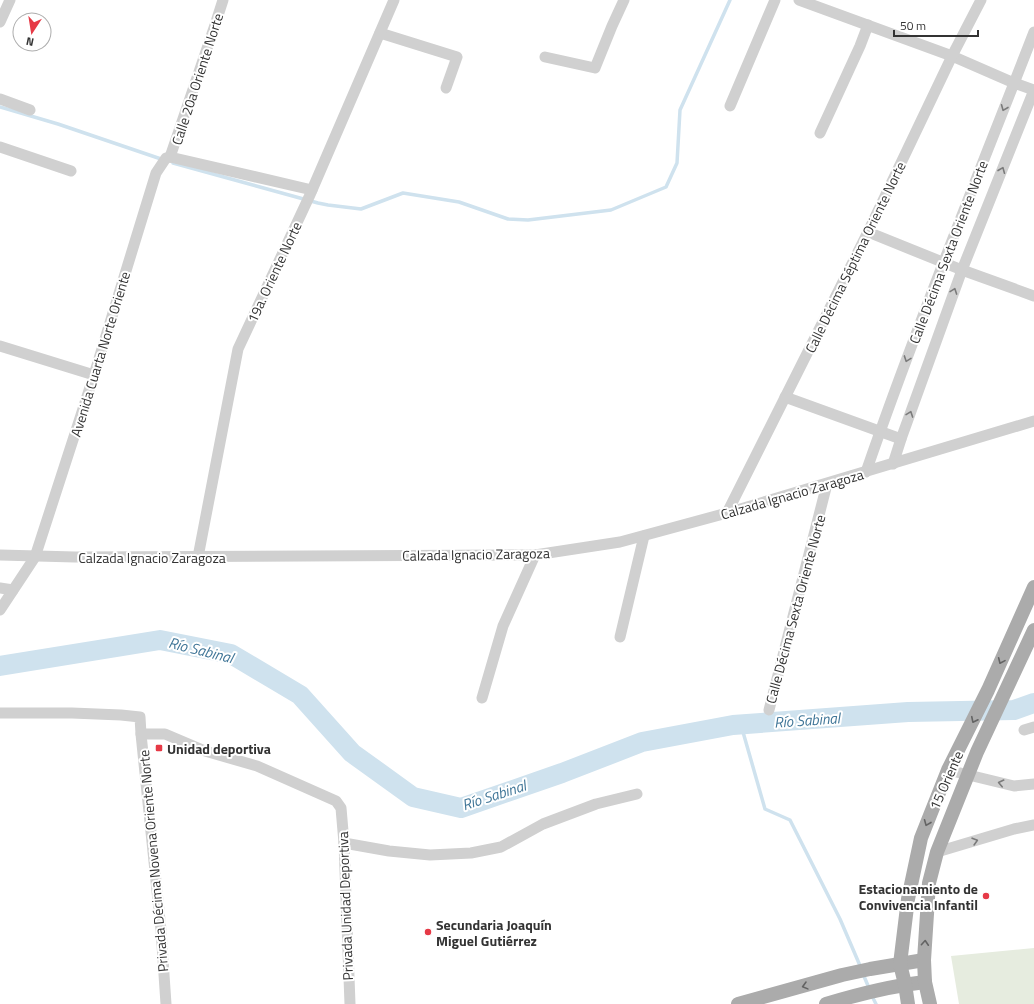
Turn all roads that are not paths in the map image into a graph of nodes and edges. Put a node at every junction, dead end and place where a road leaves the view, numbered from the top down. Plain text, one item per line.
1 (10, 0) edge
2 (222, 0) edge
3 (394, 0) edge
4 (624, 0) edge
5 (775, 0) edge
6 (799, 0) edge
7 (980, 0) edge
8 (0, 22) edge
9 (868, 25) junction
10 (1034, 32) edge
11 (380, 33) junction
12 (952, 56) junction
13 (545, 57) dead end
14 (1014, 83) junction
15 (446, 88) dead end
16 (1034, 90) edge
17 (0, 99) edge
18 (730, 106) dead end
19 (30, 110) dead end
20 (820, 132) dead end
21 (0, 147) edge
22 (168, 158) junction
23 (71, 171) dead end
24 (311, 193) junction
25 (868, 232) junction
26 (943, 262) junction
27 (962, 270) junction
28 (1034, 296) edge
29 (0, 346) edge
30 (94, 375) junction
31 (785, 397) junction
32 (1034, 421) edge
33 (880, 431) junction
34 (901, 439) junction
35 (894, 464) junction
36 (866, 472) junction
37 (828, 484) junction
38 (727, 513) junction
39 (644, 536) junction
40 (0, 555) edge
41 (535, 555) junction
42 (35, 557) junction
43 (198, 557) junction
44 (1034, 587) edge
45 (0, 588) edge
46 (13, 590) junction
47 (0, 610) edge
48 (1033, 634) edge
49 (620, 637) dead end
50 (1011, 638) junction
51 (482, 698) dead end
52 (769, 710) dead end
53 (0, 713) edge
54 (141, 734) junction
55 (948, 770) junction
56 (967, 775) junction
57 (1034, 784) edge
58 (637, 794) dead end
59 (1034, 825) edge
60 (344, 844) junction
61 (937, 852) junction
62 (924, 960) junction
63 (900, 964) junction
64 (926, 982) junction
65 (905, 984) junction
66 (166, 1004) edge
67 (350, 1004) edge
68 (738, 1004) edge
69 (826, 1004) edge
70 (908, 1004) edge
71 (930, 1004) edge

1 - 8 street
2 - 22 street, Calle 20a Oriente Norte
3 - 11 street, 19a. Oriente Norte
4 - 13 street
5 - 18 street
6 - 9 street
7 - 12 street, Calle Décima Séptima Oriente Norte
9 - 12 street
9 - 20 street
10 - 14 street, Calle Décima Sexta Oriente Norte
11 - 15 street
11 - 24 street, 19a. Oriente Norte
12 - 14 street
12 - 25 street, Calle Décima Séptima Oriente Norte
14 - 16 street
14 -> 26 street, Calle Décima Sexta Oriente Norte
27 -> 16 street, Calle Décima Sexta Oriente Norte
17 - 19 street
21 - 23 street
22 - 24 street
22 - 30 street, Avenida Cuarta Norte Oriente
24 - 43 street, 19a. Oriente Norte
25 - 26 street
25 - 31 street, Calle Décima Séptima Oriente Norte
26 - 27 street
26 -> 33 street, Calle Décima Sexta Oriente Norte
27 - 28 street
34 -> 27 street, Calle Décima Sexta Oriente Norte
29 - 30 street
30 - 42 street, Avenida Cuarta Norte Oriente
31 - 33 street
31 - 38 street, Calle Décima Séptima Oriente Norte
32 - 35 street, Calzada Ignacio Zaragoza
33 - 34 street
33 - 36 street, Calle Décima Sexta Oriente Norte
34 - 35 street, Calle Décima Sexta Oriente Norte
35 - 36 street, Calzada Ignacio Zaragoza
36 - 37 street, Calzada Ignacio Zaragoza
37 - 38 street, Calzada Ignacio Zaragoza
37 - 52 street, Calle Décima Sexta Oriente Norte
38 - 39 street, Calzada Ignacio Zaragoza
39 - 41 street, Calzada Ignacio Zaragoza
39 - 49 street
40 - 42 street, Calzada Ignacio Zaragoza
41 - 43 street, Calzada Ignacio Zaragoza
41 - 51 street
42 - 43 street, Calzada Ignacio Zaragoza
42 - 46 street
44 - 50 main road, 15 Oriente
45 - 46 street
46 - 47 street
48 - 50 street
48 - 56 main road, 15 Oriente
50 -> 55 main road, 15 Oriente
53 - 54 street, Privada Décima Novena Oriente Norte
54 - 60 street, Privada Unidad Deportiva
54 - 66 street, Privada Décima Novena Oriente Norte
55 - 56 street
55 -> 63 main road, 15 Oriente
57 -> 56 street
56 - 61 main road, 15 Oriente
58 - 60 street
61 -> 59 street
60 - 67 street, Privada Unidad Deportiva
62 -> 61 main road, 15 Oriente
62 - 63 main road
62 - 64 main road, 15 Oriente
63 - 65 main road, 15 Oriente
63 -> 68 main road
64 - 65 main road
64 - 71 main road, 15 Oriente
65 - 69 main road
65 - 70 main road, 15 Oriente

